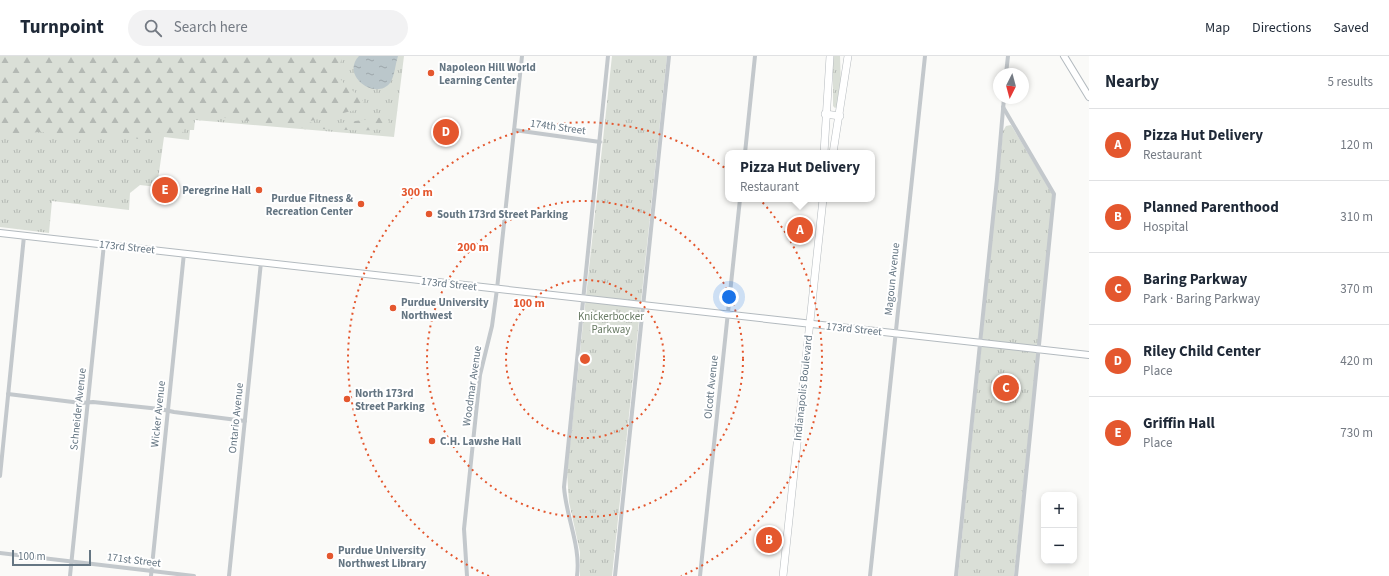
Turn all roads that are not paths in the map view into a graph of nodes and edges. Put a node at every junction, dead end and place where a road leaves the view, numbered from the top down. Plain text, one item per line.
1 (522, 56) edge
2 (608, 56) edge
3 (669, 56) edge
4 (755, 56) edge
5 (830, 56) edge
6 (848, 56) edge
7 (925, 56) edge
8 (1008, 56) edge
9 (1064, 56) edge
10 (1007, 68) edge
11 (1089, 97) edge
12 (1003, 104) edge
13 (1003, 107) junction
14 (825, 114) junction
15 (840, 116) junction
16 (514, 130) junction
17 (600, 142) junction
18 (824, 143) junction
19 (835, 144) junction
20 (745, 150) edge
21 (824, 150) edge
22 (834, 150) edge
23 (740, 202) edge
24 (823, 202) edge
25 (0, 233) edge
26 (24, 236) junction
27 (104, 244) junction
28 (184, 253) junction
29 (261, 262) junction
30 (497, 289) junction
31 (583, 298) junction
32 (642, 305) junction
33 (727, 315) junction
34 (810, 324) junction
35 (896, 334) junction
36 (980, 343) junction
37 (1039, 350) junction
38 (1089, 355) edge
39 (8, 394) junction
40 (88, 402) junction
41 (168, 411) junction
42 (245, 421) junction
43 (0, 476) edge
44 (0, 553) edge
45 (72, 562) junction
46 (151, 574) edge
47 (70, 576) edge
48 (194, 576) edge
49 (229, 576) edge
50 (467, 576) edge
51 (577, 576) edge
52 (615, 576) edge
53 (700, 576) edge
54 (783, 576) edge
55 (870, 576) edge
56 (956, 576) edge
57 (1016, 576) edge

1 - 16 street, Woodmar Avenue
2 - 17 street
3 - 32 street
4 - 20 street
5 - 14 main road
6 - 15 main road
7 - 35 street, Magoun Avenue
8 - 10 street
9 - 11 street
12 - 13 street
13 - 36 street
13 - 37 street
14 - 15 main road
14 - 18 main road
15 - 19 main road
16 - 17 street, 174th Street
16 - 30 street, Woodmar Avenue
17 - 31 street
18 - 19 main road
18 - 21 main road
19 - 22 main road
23 - 33 street, Olcott Avenue
24 - 34 main road, Indianapolis Boulevard
25 - 26 street, 173rd Street
26 - 27 street, 173rd Street
26 - 39 street
27 - 28 street, 173rd Street
27 - 40 street, Schneider Avenue
28 - 29 street, 173rd Street
28 - 41 street, Wicker Avenue
29 - 30 street, 173rd Street
29 - 42 street, Ontario Avenue
30 - 31 street, 173rd Street
30 - 50 street, Woodmar Avenue
31 - 32 street, 173rd Street
31 - 51 street
32 - 33 street, 173rd Street
32 - 52 street
33 - 34 street, 173rd Street
33 - 53 street, Olcott Avenue
34 - 35 street, 173rd Street
34 - 54 main road, Indianapolis Boulevard
35 - 36 street, 173rd Street
35 - 55 street, Magoun Avenue
36 - 37 street, 173rd Street
36 - 56 street
37 - 38 street, 173rd Street
37 - 57 street
39 - 40 street
39 - 43 street
40 - 41 street
40 - 45 street, Schneider Avenue
41 - 42 street
41 - 46 street, Wicker Avenue
42 - 49 street, Ontario Avenue
44 - 45 street, 171st Street
45 - 46 street, 171st Street
45 - 47 street, Schneider Avenue
46 - 48 street, 171st Street

